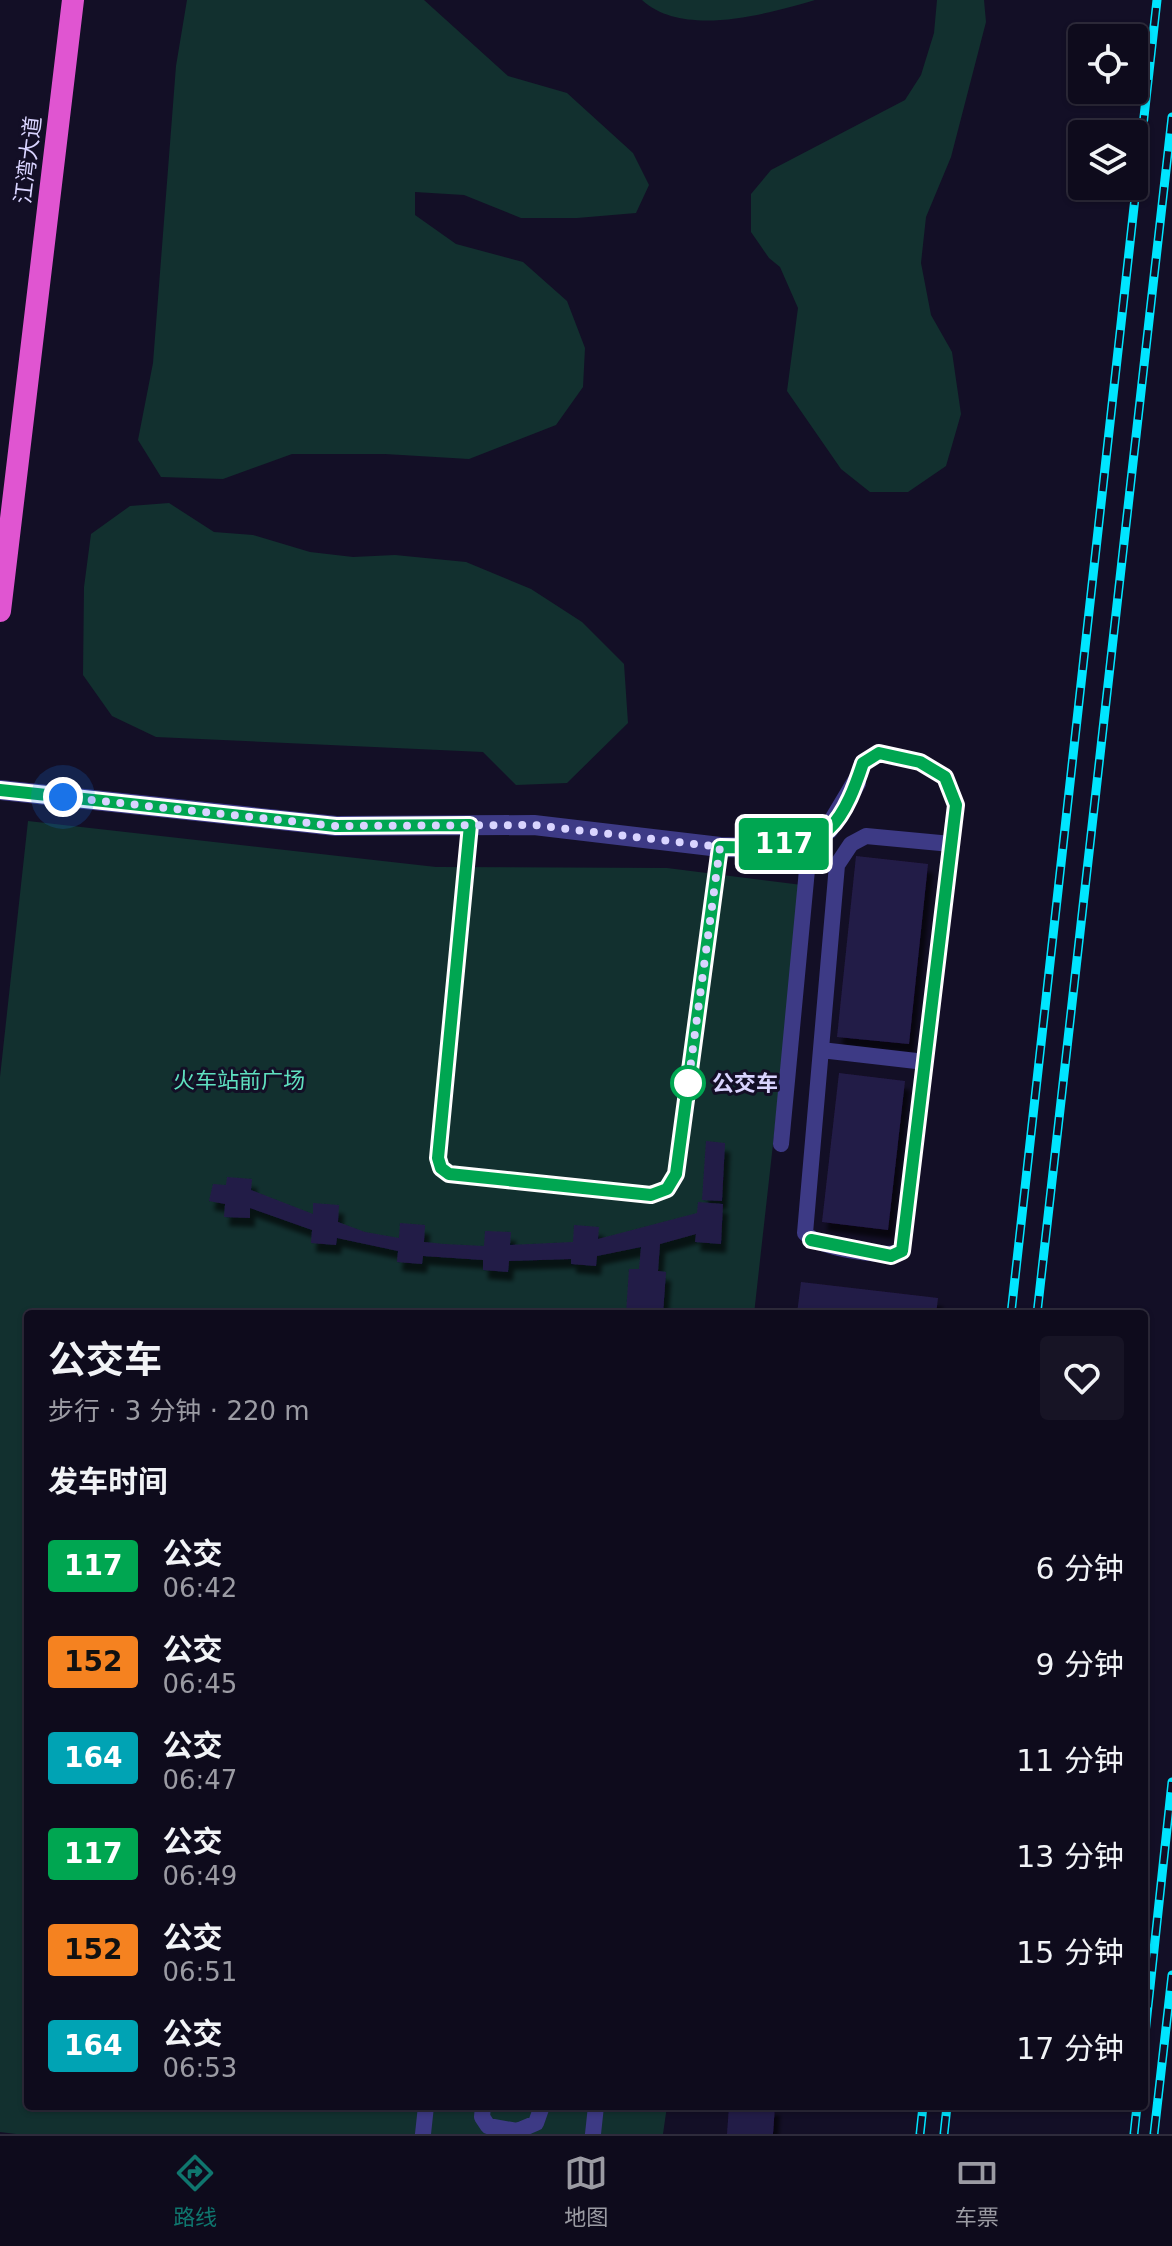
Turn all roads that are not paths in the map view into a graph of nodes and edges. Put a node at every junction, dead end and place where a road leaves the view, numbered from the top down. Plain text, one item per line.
1 (73, 0) edge
2 (0, 611) edge
3 (856, 783) joint
4 (0, 790) edge
5 (470, 825) junction
6 (810, 838) junction
7 (951, 844) junction
8 (720, 847) junction
9 (821, 1050) junction
10 (925, 1062) junction
11 (781, 1144) dead end
12 (426, 2110) edge
13 (483, 2110) edge
14 (541, 2110) edge
15 (596, 2110) edge
16 (423, 2134) edge
17 (593, 2134) edge

1 - 2 highway, 江湾大道
3 - 6 street
3 - 7 lane
4 - 5 street
5 - 8 street
5 - 8 lane
6 - 8 street
6 - 11 lane
7 - 9 lane
7 - 10 lane
9 - 10 lane
9 - 10 lane
12 - 16 lane
13 - 14 lane
15 - 17 lane

